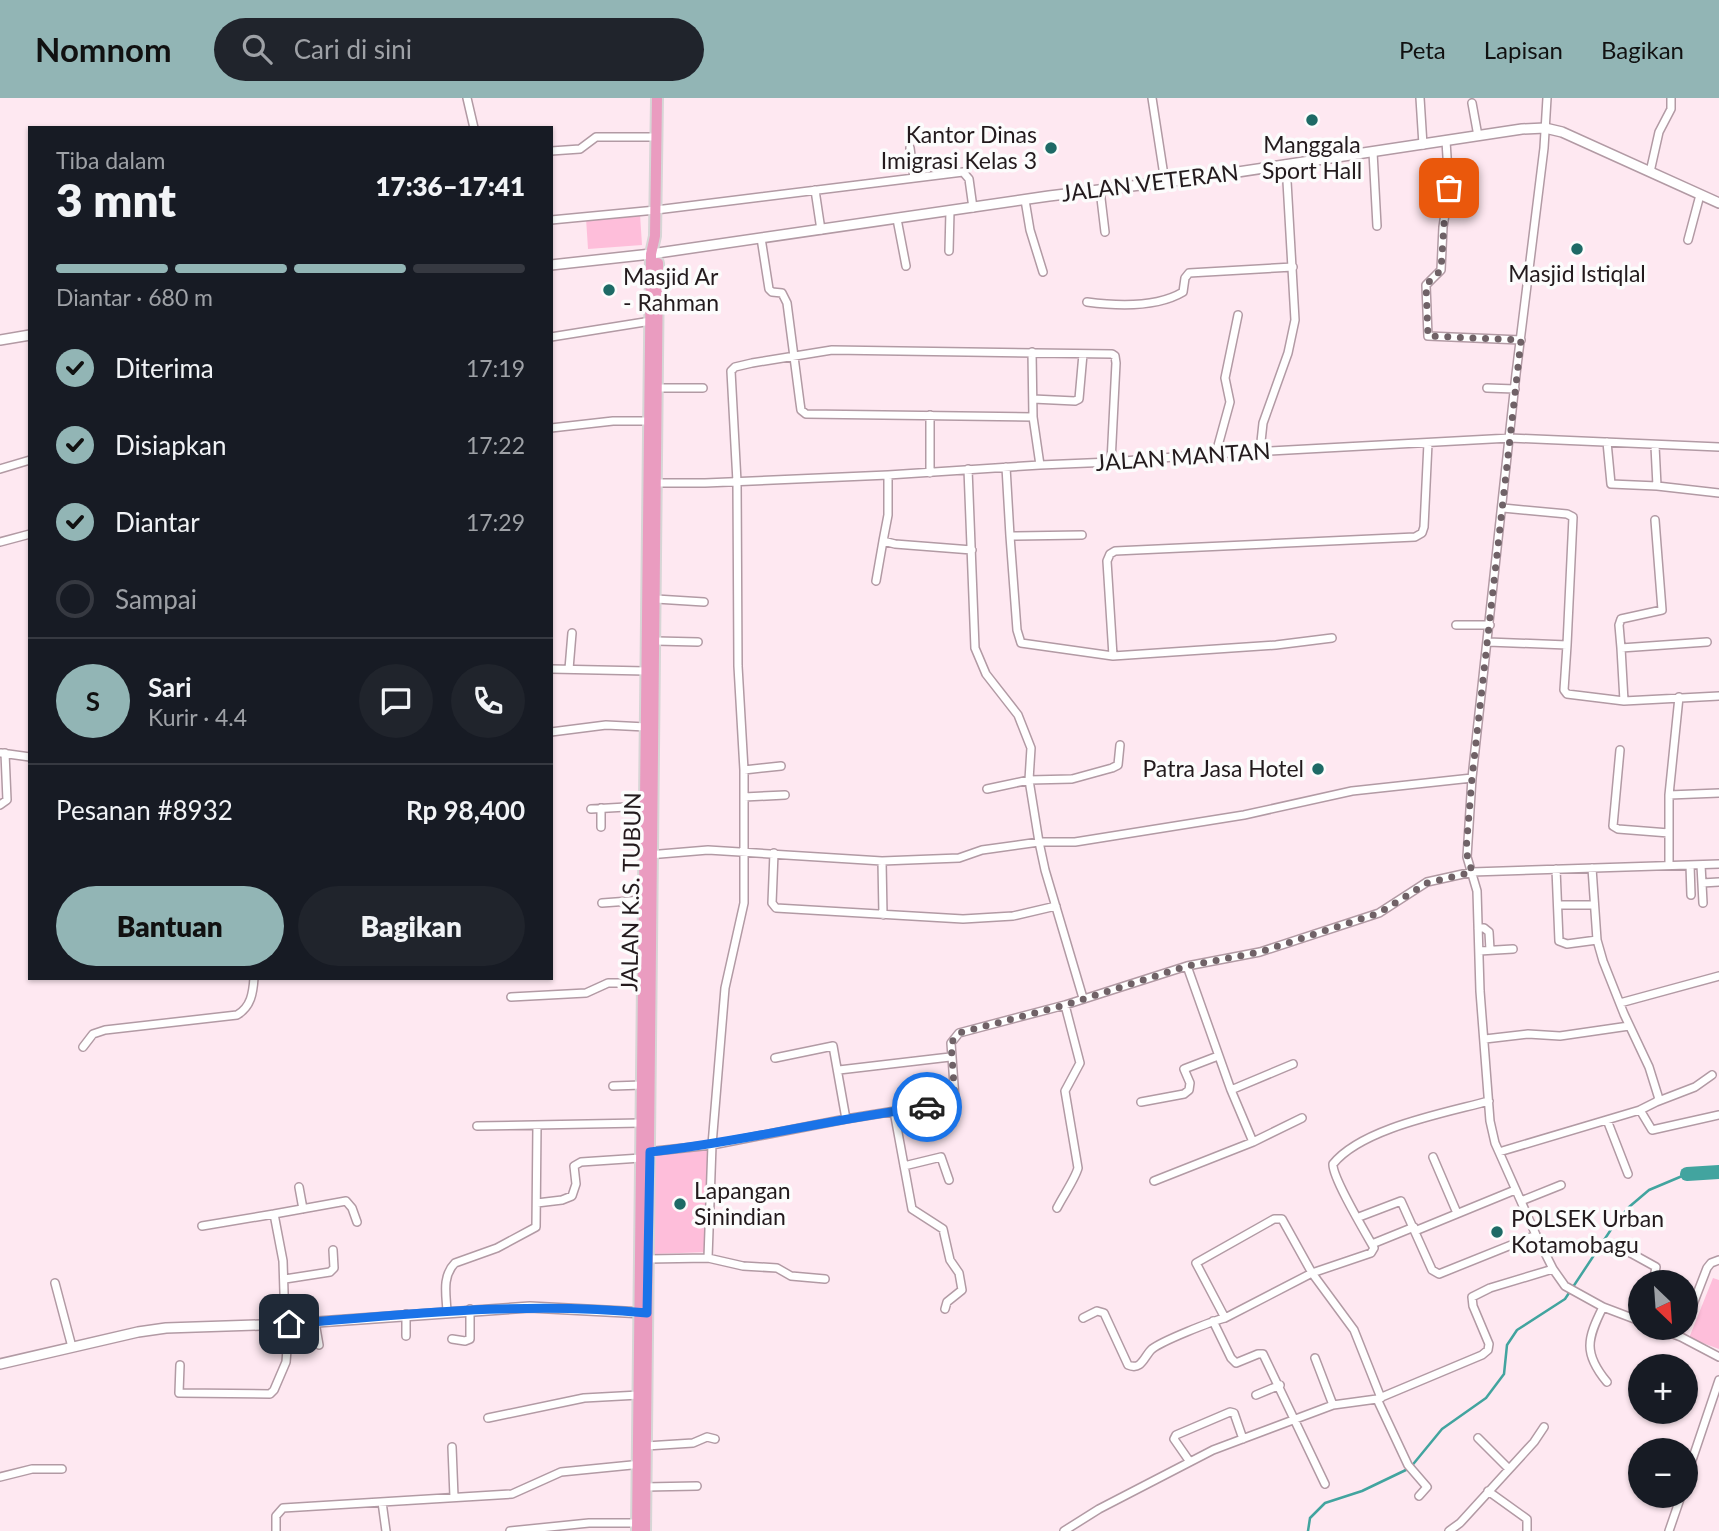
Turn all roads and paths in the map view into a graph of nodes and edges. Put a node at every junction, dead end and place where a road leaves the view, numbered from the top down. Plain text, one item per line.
1 (467, 98) edge
2 (1152, 98) edge
3 (1420, 98) edge
4 (1547, 98) edge
5 (1671, 98) edge
6 (657, 100) edge
7 (1472, 103) dead end
8 (474, 126) edge
9 (1545, 128) junction
10 (1478, 136) junction
11 (657, 137) junction
12 (1446, 141) junction
13 (1423, 145) junction
14 (910, 148) dead end
15 (553, 151) edge
16 (1373, 152) junction
17 (1286, 164) junction
18 (1650, 172) junction
19 (914, 178) junction
20 (1165, 182) junction
21 (815, 190) junction
22 (1100, 190) junction
23 (1700, 195) junction
24 (1025, 200) junction
25 (1719, 203) edge
26 (973, 208) junction
27 (656, 210) junction
28 (950, 211) junction
29 (897, 219) junction
30 (553, 220) edge
31 (1377, 226) dead end
32 (821, 230) junction
33 (1105, 232) dead end
34 (761, 238) junction
35 (1688, 240) dead end
36 (949, 251) dead end
37 (655, 253) junction
38 (553, 265) edge
39 (906, 266) dead end
40 (1293, 267) junction
41 (1043, 272) dead end
42 (1087, 302) dead end
43 (1238, 315) dead end
44 (651, 321) junction
45 (28, 335) edge
46 (553, 337) edge
47 (0, 340) edge
48 (1521, 340) junction
49 (1032, 352) junction
50 (1083, 354) junction
51 (794, 355) junction
52 (657, 388) junction
53 (703, 388) dead end
54 (1487, 388) dead end
55 (1515, 389) junction
56 (1033, 399) junction
57 (930, 415) junction
58 (1034, 417) junction
59 (649, 421) junction
60 (553, 428) edge
61 (1510, 438) junction
62 (1607, 442) junction
63 (1427, 443) junction
64 (1656, 446) junction
65 (1719, 447) edge
66 (1259, 451) junction
67 (1216, 453) junction
68 (28, 461) edge
69 (1111, 463) junction
70 (1040, 465) junction
71 (1006, 467) junction
72 (0, 469) edge
73 (968, 470) junction
74 (930, 473) junction
75 (888, 475) junction
76 (737, 482) junction
77 (652, 483) junction
78 (1657, 486) junction
79 (1719, 493) edge
80 (1503, 508) junction
81 (1655, 520) dead end
82 (1082, 534) dead end
83 (28, 535) edge
84 (1010, 537) junction
85 (883, 541) junction
86 (0, 542) edge
87 (972, 550) junction
88 (876, 580) dead end
89 (656, 599) junction
90 (704, 602) dead end
91 (1456, 625) dead end
92 (1490, 625) junction
93 (572, 633) dead end
94 (1332, 638) dead end
95 (656, 641) junction
96 (698, 642) dead end
97 (1488, 642) junction
98 (1707, 642) dead end
99 (1567, 645) junction
100 (1621, 648) junction
101 (1113, 656) junction
102 (553, 669) edge
103 (569, 670) junction
104 (646, 671) junction
105 (1719, 696) edge
106 (1679, 697) junction
107 (1624, 701) junction
108 (646, 727) junction
109 (553, 732) edge
110 (1120, 746) dead end
111 (1620, 750) dead end
112 (2, 753) edge
113 (28, 757) edge
114 (781, 766) dead end
115 (744, 770) junction
116 (1472, 778) junction
117 (1029, 780) junction
118 (987, 789) dead end
119 (1719, 793) edge
120 (785, 795) dead end
121 (1669, 796) junction
122 (744, 797) junction
123 (0, 805) edge
124 (644, 806) junction
125 (601, 808) junction
126 (591, 809) dead end
127 (601, 827) dead end
128 (1669, 833) junction
129 (1039, 842) junction
130 (745, 851) junction
131 (774, 853) junction
132 (648, 855) junction
133 (882, 861) junction
134 (1719, 864) edge
135 (1669, 865) junction
136 (1690, 865) junction
137 (1701, 865) junction
138 (1592, 868) junction
139 (1556, 869) junction
140 (1472, 872) junction
141 (1719, 882) edge
142 (1702, 883) junction
143 (1692, 895) dead end
144 (643, 900) junction
145 (601, 903) dead end
146 (1703, 903) dead end
147 (1558, 905) junction
148 (1594, 905) junction
149 (1056, 906) junction
150 (883, 915) junction
151 (1478, 928) junction
152 (1597, 940) junction
153 (1513, 949) dead end
154 (1490, 950) junction
155 (1479, 951) junction
156 (1187, 966) junction
157 (1719, 976) edge
158 (254, 980) edge
159 (643, 983) junction
160 (511, 998) dead end
161 (1083, 998) junction
162 (1620, 1003) junction
163 (1065, 1005) junction
164 (1629, 1026) junction
165 (1485, 1039) junction
166 (83, 1047) dead end
167 (1218, 1056) junction
168 (950, 1057) junction
169 (775, 1058) dead end
170 (1293, 1064) dead end
171 (839, 1070) junction
172 (1712, 1075) dead end
173 (642, 1085) junction
174 (613, 1086) dead end
175 (1231, 1090) junction
176 (1489, 1101) junction
177 (1141, 1102) dead end
178 (1656, 1102) junction
179 (1640, 1110) junction
180 (894, 1111) junction
181 (1719, 1115) edge
182 (1302, 1118) dead end
183 (846, 1119) junction
184 (1607, 1120) junction
185 (641, 1123) junction
186 (537, 1125) junction
187 (477, 1126) dead end
188 (1253, 1142) junction
189 (712, 1145) junction
190 (1499, 1152) junction
191 (644, 1154) junction
192 (1433, 1157) dead end
193 (904, 1166) junction
194 (1628, 1174) dead end
195 (949, 1180) dead end
196 (1154, 1181) dead end
197 (1561, 1185) dead end
198 (299, 1187) dead end
199 (1515, 1189) junction
200 (1521, 1201) junction
201 (537, 1203) junction
202 (1057, 1208) dead end
203 (303, 1209) junction
204 (274, 1213) junction
205 (1457, 1213) junction
206 (1359, 1217) junction
207 (358, 1222) dead end
208 (202, 1226) dead end
209 (1415, 1229) junction
210 (1536, 1235) junction
211 (1372, 1244) junction
212 (333, 1250) dead end
213 (1627, 1251) dead end
214 (708, 1258) junction
215 (648, 1259) junction
216 (1719, 1260) edge
217 (1553, 1269) junction
218 (1655, 1270) edge
219 (1312, 1273) junction
220 (285, 1279) junction
221 (825, 1279) dead end
222 (55, 1283) dead end
223 (1698, 1292) edge
224 (1603, 1307) junction
225 (470, 1309) junction
226 (944, 1309) dead end
227 (447, 1311) junction
228 (644, 1312) junction
229 (406, 1314) junction
230 (1628, 1316) edge
231 (1083, 1318) dead end
232 (1225, 1318) junction
233 (1213, 1321) junction
234 (315, 1322) junction
235 (287, 1324) junction
236 (406, 1336) dead end
237 (452, 1339) dead end
238 (1687, 1340) edge
239 (319, 1345) dead end
240 (72, 1347) junction
241 (1719, 1357) edge
242 (1315, 1358) dead end
243 (0, 1364) edge
244 (180, 1365) dead end
245 (1719, 1380) edge
246 (1607, 1382) dead end
247 (1280, 1385) junction
248 (639, 1395) junction
249 (1256, 1395) dead end
250 (1379, 1399) junction
251 (1333, 1405) junction
252 (488, 1418) dead end
253 (1296, 1419) junction
254 (1544, 1427) dead end
255 (643, 1430) junction
256 (1478, 1438) dead end
257 (715, 1439) dead end
258 (1243, 1439) junction
259 (1698, 1442) edge
260 (644, 1446) junction
261 (452, 1447) dead end
262 (1189, 1462) junction
263 (643, 1464) junction
264 (62, 1469) dead end
265 (1508, 1469) junction
266 (0, 1477) edge
267 (1325, 1483) dead end
268 (697, 1486) dead end
269 (645, 1487) junction
270 (1488, 1491) junction
271 (1419, 1496) dead end
272 (454, 1497) junction
273 (382, 1502) junction
274 (1677, 1508) edge
275 (640, 1528) edge
276 (276, 1531) edge
277 (386, 1531) edge
278 (510, 1531) edge
279 (1064, 1531) edge
280 (1449, 1531) edge
281 (1527, 1531) edge
282 (1669, 1531) edge

1 - 8 street
2 - 20 street
3 - 13 street
4 - 9 street
5 - 18 street
6 - 11 highway
7 - 10 street
9 - 10 street, JALAN VETERAN
9 - 18 street, JALAN VETERAN
9 - 48 street
10 - 12 street, JALAN VETERAN
11 - 15 street
11 - 27 highway
12 - 13 street, JALAN VETERAN
12 - 48 street
13 - 16 street, JALAN VETERAN
14 - 19 street
16 - 17 street, JALAN VETERAN
16 - 31 street
17 - 20 street, JALAN VETERAN
17 - 40 street
18 - 23 street, JALAN VETERAN
19 - 21 street
19 - 26 street
20 - 22 street, JALAN VETERAN
21 - 27 street
21 - 32 street
22 - 24 street, JALAN VETERAN
22 - 33 street
23 - 25 street, JALAN VETERAN
23 - 35 street
24 - 26 street, JALAN VETERAN
24 - 41 street
26 - 28 street, JALAN VETERAN
27 - 30 street
27 - 37 highway
28 - 29 street, JALAN VETERAN
28 - 36 street
29 - 32 street, JALAN VETERAN
29 - 39 street
32 - 34 street, JALAN VETERAN
34 - 37 street, JALAN VETERAN
34 - 51 street
37 - 38 street, JALAN VETERAN
37 - 44 highway, JALAN K.S. TUBUN
37 - 52 highway, JALAN K.S. TUBUN
40 - 42 street
40 - 66 street
43 - 67 street
44 - 46 street
44 - 59 highway, JALAN K.S. TUBUN
45 - 47 street
48 - 55 street
49 - 50 street
49 - 51 street
49 - 56 street
50 - 56 street
50 - 69 street
51 - 57 street
51 - 76 street
52 - 53 street
52 - 77 highway, JALAN K.S. TUBUN
54 - 55 street
55 - 61 street
56 - 58 street
57 - 58 street
57 - 74 street
58 - 70 street
59 - 60 street
59 - 77 highway, JALAN K.S. TUBUN
61 - 62 street, JALAN MANTAN
61 - 63 street, JALAN MANTAN
61 - 80 street
62 - 64 street, JALAN MANTAN
62 - 78 street
63 - 66 street, JALAN MANTAN
63 - 101 street
64 - 65 street, JALAN MANTAN
64 - 78 street
66 - 67 street, JALAN MANTAN
67 - 69 street, JALAN MANTAN
68 - 72 street
69 - 70 street, JALAN MANTAN
70 - 71 street, JALAN MANTAN
71 - 73 street, JALAN MANTAN
71 - 84 street
73 - 74 street, JALAN MANTAN
73 - 87 street
74 - 75 street, JALAN MANTAN
75 - 76 street, JALAN MANTAN
75 - 85 street
76 - 77 street, JALAN MANTAN
76 - 115 street
77 - 89 highway, JALAN K.S. TUBUN
77 - 104 highway, JALAN K.S. TUBUN
78 - 79 street
80 - 92 street
80 - 99 street
81 - 100 street
82 - 84 street
83 - 86 street
84 - 101 street
85 - 87 street
85 - 88 street
87 - 117 street
89 - 90 street
89 - 95 highway, JALAN K.S. TUBUN
91 - 92 street
92 - 97 street
93 - 103 street
94 - 101 street
95 - 96 street
95 - 132 highway, JALAN K.S. TUBUN
97 - 99 street
97 - 116 street
98 - 100 street
99 - 107 street
100 - 107 street
102 - 103 street
103 - 104 street
104 - 108 highway, JALAN K.S. TUBUN
105 - 106 street
106 - 107 street
106 - 121 street
108 - 109 street
108 - 124 highway, JALAN K.S. TUBUN
110 - 117 street
111 - 128 street
112 - 113 street
112 - 123 street
114 - 115 street
115 - 122 street
116 - 129 street
116 - 140 street
117 - 118 street
117 - 129 street
119 - 121 street
120 - 122 street
121 - 128 street
122 - 130 street
124 - 125 street
124 - 132 highway, JALAN K.S. TUBUN
125 - 126 street
125 - 127 street
128 - 135 street
129 - 133 street
129 - 149 street
130 - 131 street
130 - 132 street
130 - 189 street
131 - 133 street
131 - 150 street
132 - 144 highway, JALAN K.S. TUBUN
132 - 191 highway, JALAN K.S. TUBUN
133 - 150 street
134 - 137 street
135 - 136 street
135 - 138 street
136 - 137 street
136 - 143 street
137 - 142 street
138 - 139 street
138 - 148 street
139 - 140 street
139 - 147 street
140 - 151 street
140 - 156 street
141 - 142 street
142 - 146 street
144 - 145 street
144 - 159 highway, JALAN K.S. TUBUN
147 - 148 street
147 - 152 street
148 - 152 street
149 - 150 street
149 - 161 street
151 - 154 street
151 - 155 street
152 - 162 street
153 - 154 street
154 - 155 street
155 - 165 street
156 - 161 street
156 - 167 street
157 - 162 street
158 - 166 street
159 - 160 street
159 - 173 highway, JALAN K.S. TUBUN
161 - 163 street
162 - 164 street
163 - 168 street
163 - 202 street
164 - 165 street
164 - 178 street
165 - 176 street
167 - 175 street
167 - 177 street
168 - 171 street
168 - 180 street
169 - 171 street
170 - 175 street
171 - 183 street
172 - 178 street
173 - 174 street
173 - 185 highway, JALAN K.S. TUBUN
175 - 188 street
176 - 190 street
176 - 206 street
178 - 179 street
179 - 181 street
179 - 184 street
180 - 183 street
180 - 193 street
182 - 188 street
183 - 189 street
184 - 190 street
184 - 194 street
185 - 186 street
185 - 191 highway, JALAN K.S. TUBUN
186 - 187 street
186 - 201 street
188 - 196 street
189 - 191 street
189 - 214 street
190 - 199 street
191 - 201 street
191 - 215 highway, JALAN K.S. TUBUN
191 - 228 highway, JALAN K.S. TUBUN
192 - 205 street
193 - 195 street
193 - 226 street
197 - 200 street
198 - 203 street
199 - 200 street
199 - 205 street
200 - 210 street
201 - 227 street
203 - 204 street
203 - 207 street
204 - 208 street
204 - 220 street
205 - 209 street
206 - 209 street
206 - 211 street
209 - 210 street
209 - 211 street
210 - 217 street
211 - 219 street
212 - 220 street
213 - 218 street
214 - 215 street
214 - 221 street
215 - 228 highway, JALAN K.S. TUBUN
216 - 223 street
217 - 224 street
217 - 250 street
219 - 232 street
219 - 232 street
219 - 250 street
220 - 235 street
222 - 240 street
224 - 230 street
224 - 246 street
225 - 227 street
225 - 228 street
225 - 237 street
227 - 229 street
228 - 248 highway, JALAN K.S. TUBUN
228 - 255 highway, JALAN K.S. TUBUN
229 - 234 street
229 - 236 street
231 - 233 street
232 - 233 street
233 - 247 street
234 - 235 street
234 - 239 street
235 - 240 street
235 - 244 street
238 - 241 street
240 - 243 street
242 - 251 street
245 - 259 street
247 - 249 street
247 - 253 street
248 - 252 street
248 - 255 highway, JALAN K.S. TUBUN
250 - 251 street
250 - 271 street
251 - 253 street
253 - 258 street
253 - 267 street
254 - 265 street
255 - 260 highway, JALAN K.S. TUBUN
256 - 265 street
257 - 260 street
258 - 262 street
258 - 262 street
260 - 263 highway, JALAN K.S. TUBUN
261 - 272 street
262 - 279 street
263 - 269 highway, JALAN K.S. TUBUN
263 - 272 street
263 - 275 highway, JALAN K.S. TUBUN
264 - 266 street
265 - 270 street
268 - 269 street
269 - 275 highway, JALAN K.S. TUBUN
270 - 280 street
270 - 281 street
272 - 273 street
273 - 276 street
273 - 277 street
274 - 282 street
275 - 278 street

